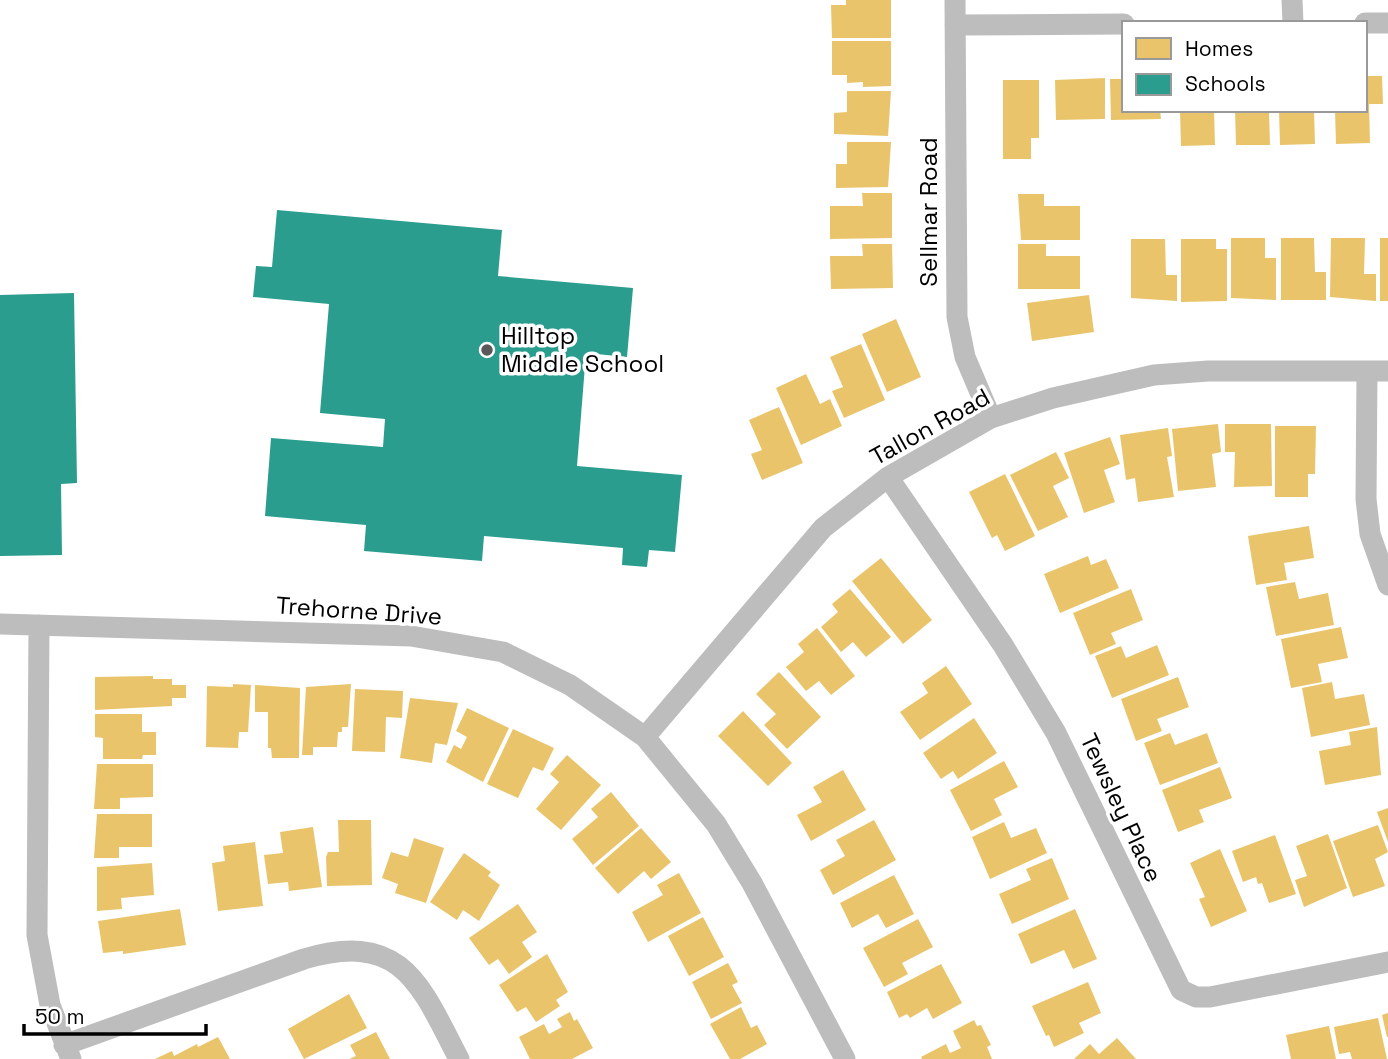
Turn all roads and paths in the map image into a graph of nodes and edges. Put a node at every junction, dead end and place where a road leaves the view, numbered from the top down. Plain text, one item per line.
1 (954, 0) edge
2 (1292, 0) edge
3 (1293, 21) edge
4 (1367, 23) edge
5 (1388, 23) edge
6 (1122, 24) edge
7 (955, 25) junction
8 (1377, 371) edge
9 (991, 418) junction
10 (888, 477) junction
11 (1388, 585) edge
12 (0, 624) edge
13 (39, 625) junction
14 (645, 737) junction
15 (1388, 962) edge
16 (68, 1052) edge
17 (458, 1059) edge
18 (845, 1059) edge

1 - 7 street, Sellmar Road
2 - 3 street
4 - 5 street
6 - 7 street
7 - 9 street, Sellmar Road
8 - 9 street, Tallon Road
8 - 11 street
9 - 10 street, Tallon Road
10 - 14 street, Tallon Road
10 - 15 street, Tewsley Place
12 - 13 street, Trehorne Drive
13 - 14 street, Trehorne Drive
13 - 16 street
14 - 18 street, Trehorne Drive
16 - 17 street

